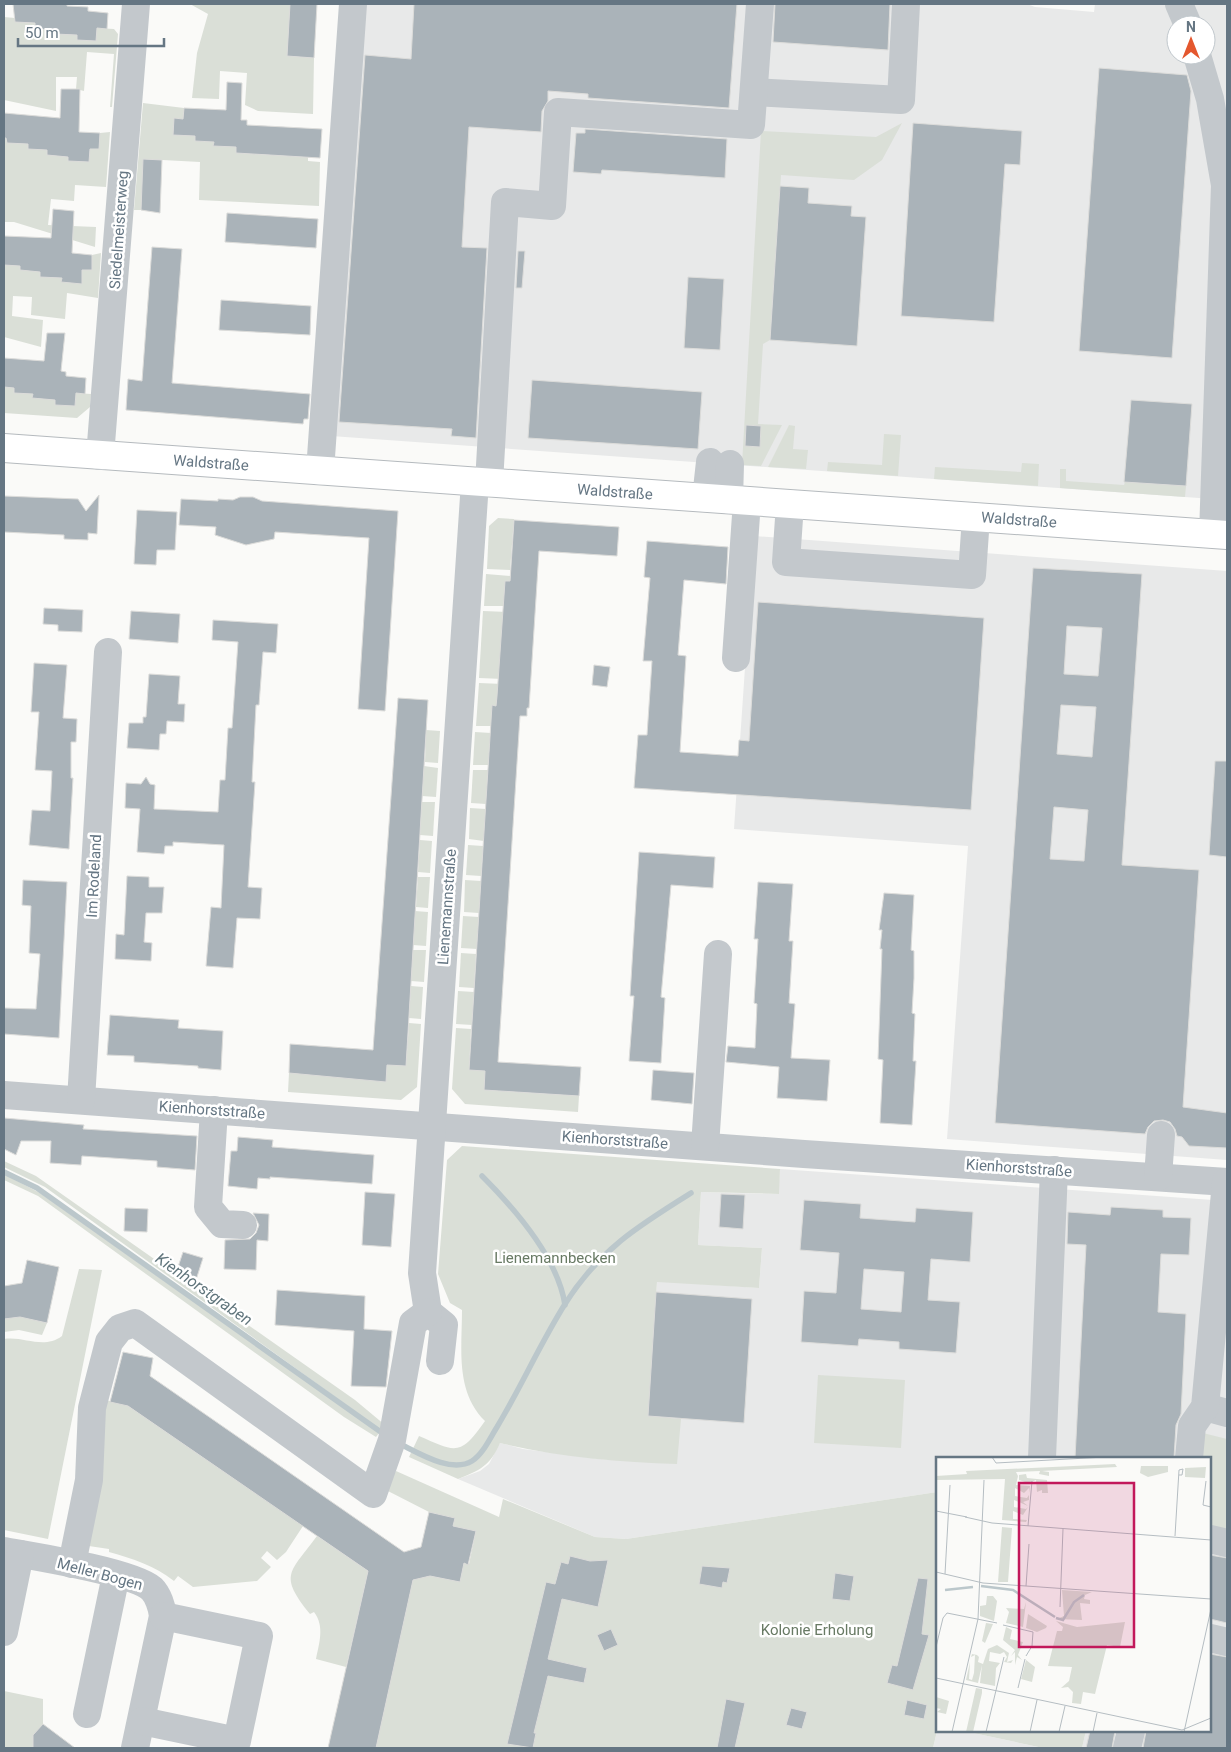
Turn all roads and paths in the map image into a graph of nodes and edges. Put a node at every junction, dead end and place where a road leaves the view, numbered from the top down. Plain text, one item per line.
1 (136, 4) edge
2 (352, 4) edge
3 (760, 4) edge
4 (906, 4) edge
5 (1200, 65) edge
6 (754, 92) junction
7 (4, 448) edge
8 (100, 456) junction
9 (720, 463) dead end
10 (320, 471) junction
11 (482, 482) junction
12 (727, 500) junction
13 (790, 504) junction
14 (976, 517) junction
15 (1220, 534) edge
16 (108, 652) dead end
17 (736, 658) dead end
18 (718, 954) dead end
19 (4, 1094) edge
20 (81, 1100) junction
21 (214, 1110) junction
22 (433, 1126) junction
23 (1161, 1135) dead end
24 (705, 1146) junction
25 (1054, 1170) junction
26 (1158, 1177) junction
27 (1227, 1182) edge
28 (243, 1225) dead end
29 (436, 1318) junction
30 (440, 1361) dead end
31 (1216, 1410) edge
32 (1042, 1457) edge
33 (1189, 1457) edge
34 (1211, 1539) edge
35 (1227, 1543) edge
36 (12, 1553) edge
37 (72, 1564) junction
38 (116, 1575) junction
39 (163, 1616) junction
40 (4, 1632) edge
41 (1211, 1638) edge
42 (1227, 1642) edge
43 (87, 1714) dead end
44 (142, 1721) junction
45 (1131, 1732) edge
46 (135, 1748) edge
47 (1127, 1748) edge

1 - 8 street, Siedelmeisterweg
2 - 10 street
3 - 6 street
4 - 6 street
5 - 15 street
6 - 11 street, Lienemannstraße
7 - 8 main road, Waldstraße
8 - 10 main road, Waldstraße
9 - 12 street
10 - 11 main road, Waldstraße
11 - 12 main road, Waldstraße
11 - 22 street, Lienemannstraße
12 - 13 main road, Waldstraße
12 - 17 street
13 - 14 main road, Waldstraße
13 - 14 street
14 - 15 main road, Waldstraße
16 - 20 street, Im Rodeland
18 - 24 street
19 - 20 street, Kienhorststraße
20 - 21 street, Kienhorststraße
21 - 22 street, Kienhorststraße
21 - 28 street
22 - 24 street, Kienhorststraße
22 - 29 street, Lienemannstraße
23 - 26 street
24 - 25 street, Kienhorststraße
25 - 26 street, Kienhorststraße
25 - 32 street
26 - 27 street, Kienhorststraße
27 - 31 street
29 - 30 street, Lienemannstraße
29 - 37 street
31 - 33 street
34 - 35 street
36 - 37 street, Meller Bogen
36 - 40 street
37 - 38 street, Meller Bogen
38 - 39 street, Meller Bogen
38 - 43 street
39 - 44 street
39 - 44 street
41 - 42 street
44 - 46 street
45 - 47 street

